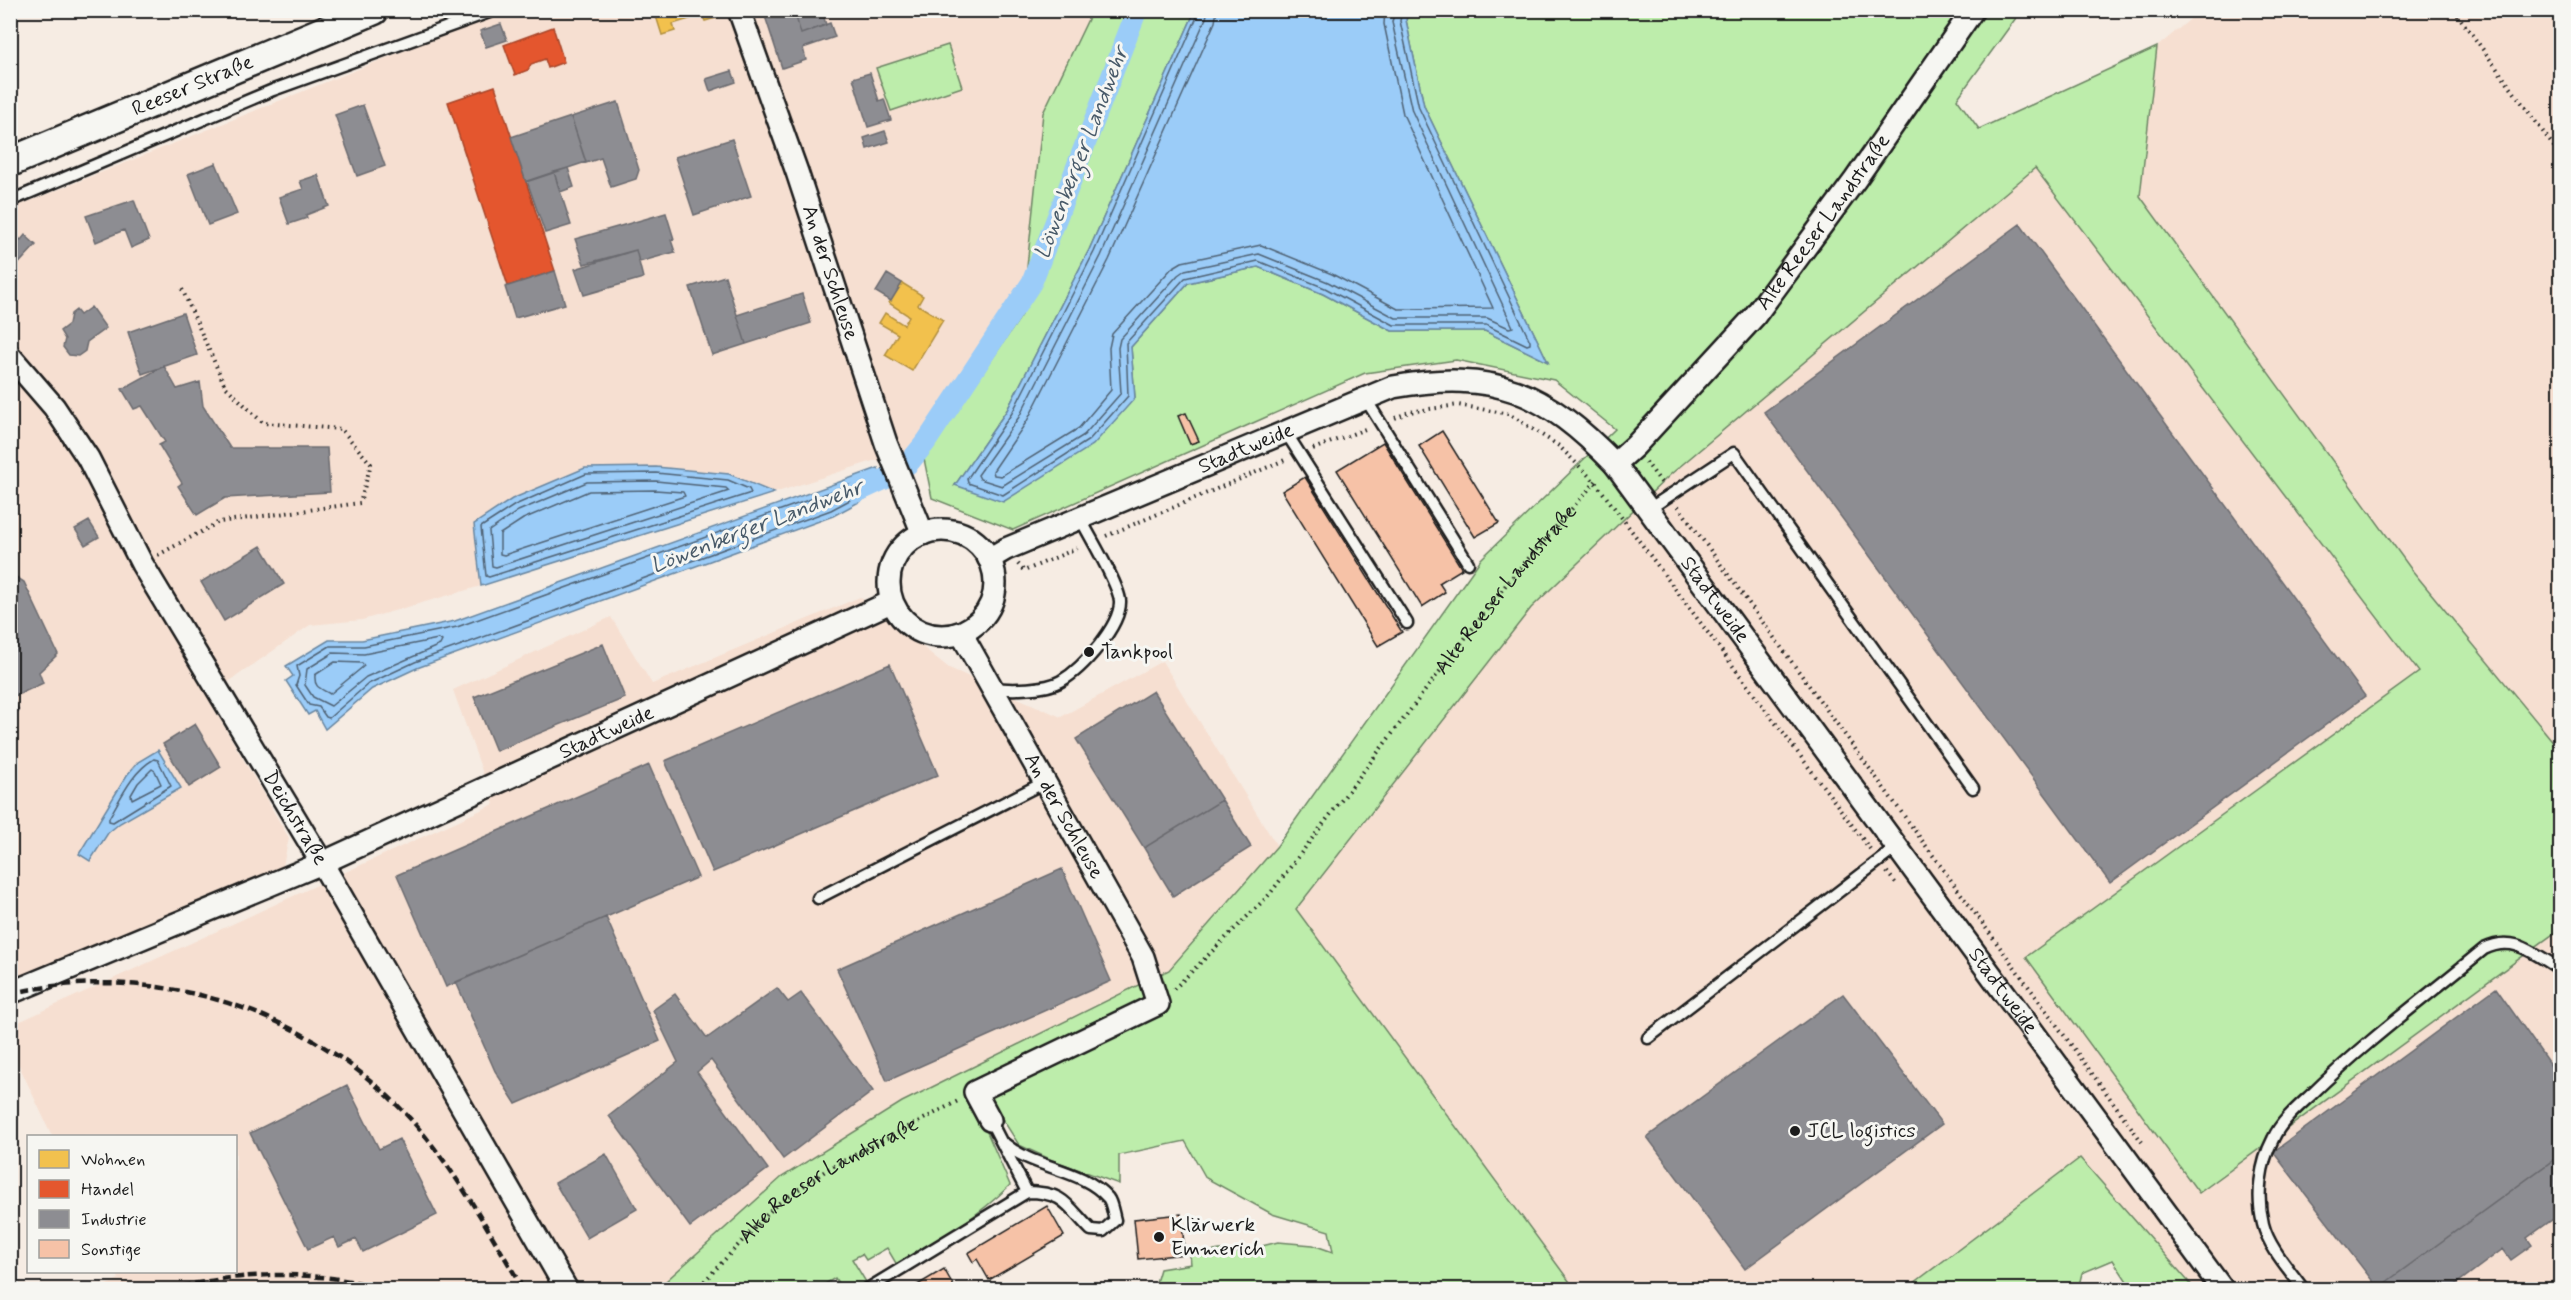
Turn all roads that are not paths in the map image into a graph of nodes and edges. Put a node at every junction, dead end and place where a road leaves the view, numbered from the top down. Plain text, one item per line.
1 (374, 10) edge
2 (495, 10) edge
3 (739, 10) edge
4 (1973, 10) edge
5 (10, 162) edge
6 (10, 201) edge
7 (10, 357) edge
8 (1365, 399) junction
9 (1285, 431) junction
10 (1616, 464) junction
11 (1649, 509) junction
12 (1080, 518) junction
13 (922, 534) junction
14 (998, 554) junction
15 (1468, 563) dead end
16 (891, 602) junction
17 (1407, 623) dead end
18 (961, 633) junction
19 (992, 688) junction
20 (1045, 782) junction
21 (1974, 788) dead end
22 (1898, 847) junction
23 (322, 863) junction
24 (818, 898) dead end
25 (2560, 969) edge
26 (10, 993) edge
27 (1648, 1038) dead end
28 (990, 1120) joint
29 (999, 1139) junction
30 (1027, 1192) junction
31 (2560, 1284) edge
32 (567, 1290) edge
33 (866, 1290) edge
34 (2223, 1290) edge
35 (2304, 1290) edge
36 (2553, 1290) edge

1 - 5 main road, Reeser Straße
2 - 6 lane
3 - 13 street, An der Schleuse
4 - 10 street, Alte Reeser Landstraße
7 - 23 street, Deichstraße
8 - 9 street, Stadtweide
8 - 10 street, Stadtweide
8 - 15 lane
9 - 12 street, Stadtweide
9 - 17 lane
10 - 11 street, Stadtweide
11 - 21 lane
11 - 22 street, Stadtweide
12 - 14 street, Stadtweide
12 - 19 lane
13 - 14 street
13 - 16 street
14 - 18 street
16 - 18 street
16 - 23 street, Stadtweide
18 - 19 street, An der Schleuse
19 - 20 street, An der Schleuse
20 - 24 lane
20 - 28 street, An der Schleuse
22 - 27 lane
22 - 34 street, Stadtweide
23 - 26 street, Stadtweide
23 - 32 street, Deichstraße
25 - 35 lane
28 - 29 lane
29 - 30 lane
29 - 30 lane
30 - 33 lane
31 - 36 lane

